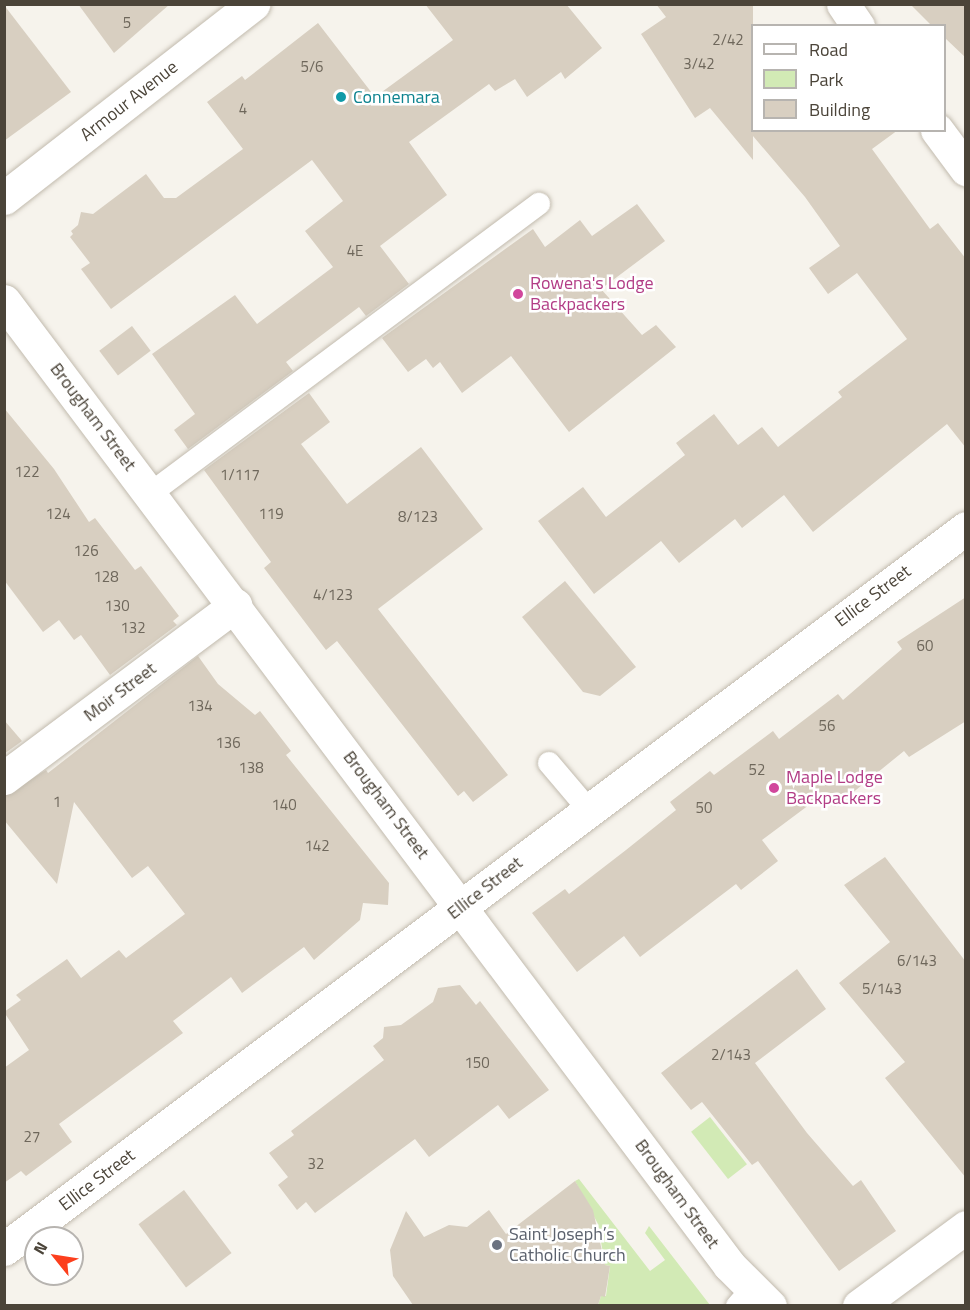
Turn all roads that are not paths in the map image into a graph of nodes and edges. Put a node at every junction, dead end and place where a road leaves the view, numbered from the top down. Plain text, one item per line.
1 (253, 4) edge
2 (843, 4) edge
3 (857, 24) edge
4 (938, 132) edge
5 (966, 169) edge
6 (4, 198) edge
7 (539, 204) dead end
8 (4, 301) edge
9 (151, 493) junction
10 (966, 528) edge
11 (235, 605) junction
12 (549, 763) dead end
13 (4, 778) edge
14 (588, 809) junction
15 (462, 906) junction
16 (966, 1227) edge
17 (4, 1249) edge
18 (753, 1300) edge
19 (859, 1305) edge

1 - 6 street, Armour Avenue
2 - 3 street
4 - 5 street
7 - 9 lane
8 - 9 street, Brougham Street
9 - 11 street, Brougham Street
10 - 14 street, Ellice Street
11 - 13 street, Moir Street
11 - 15 street, Brougham Street
12 - 14 lane
14 - 15 street, Ellice Street
15 - 17 street, Ellice Street
15 - 18 street, Brougham Street
16 - 19 street

